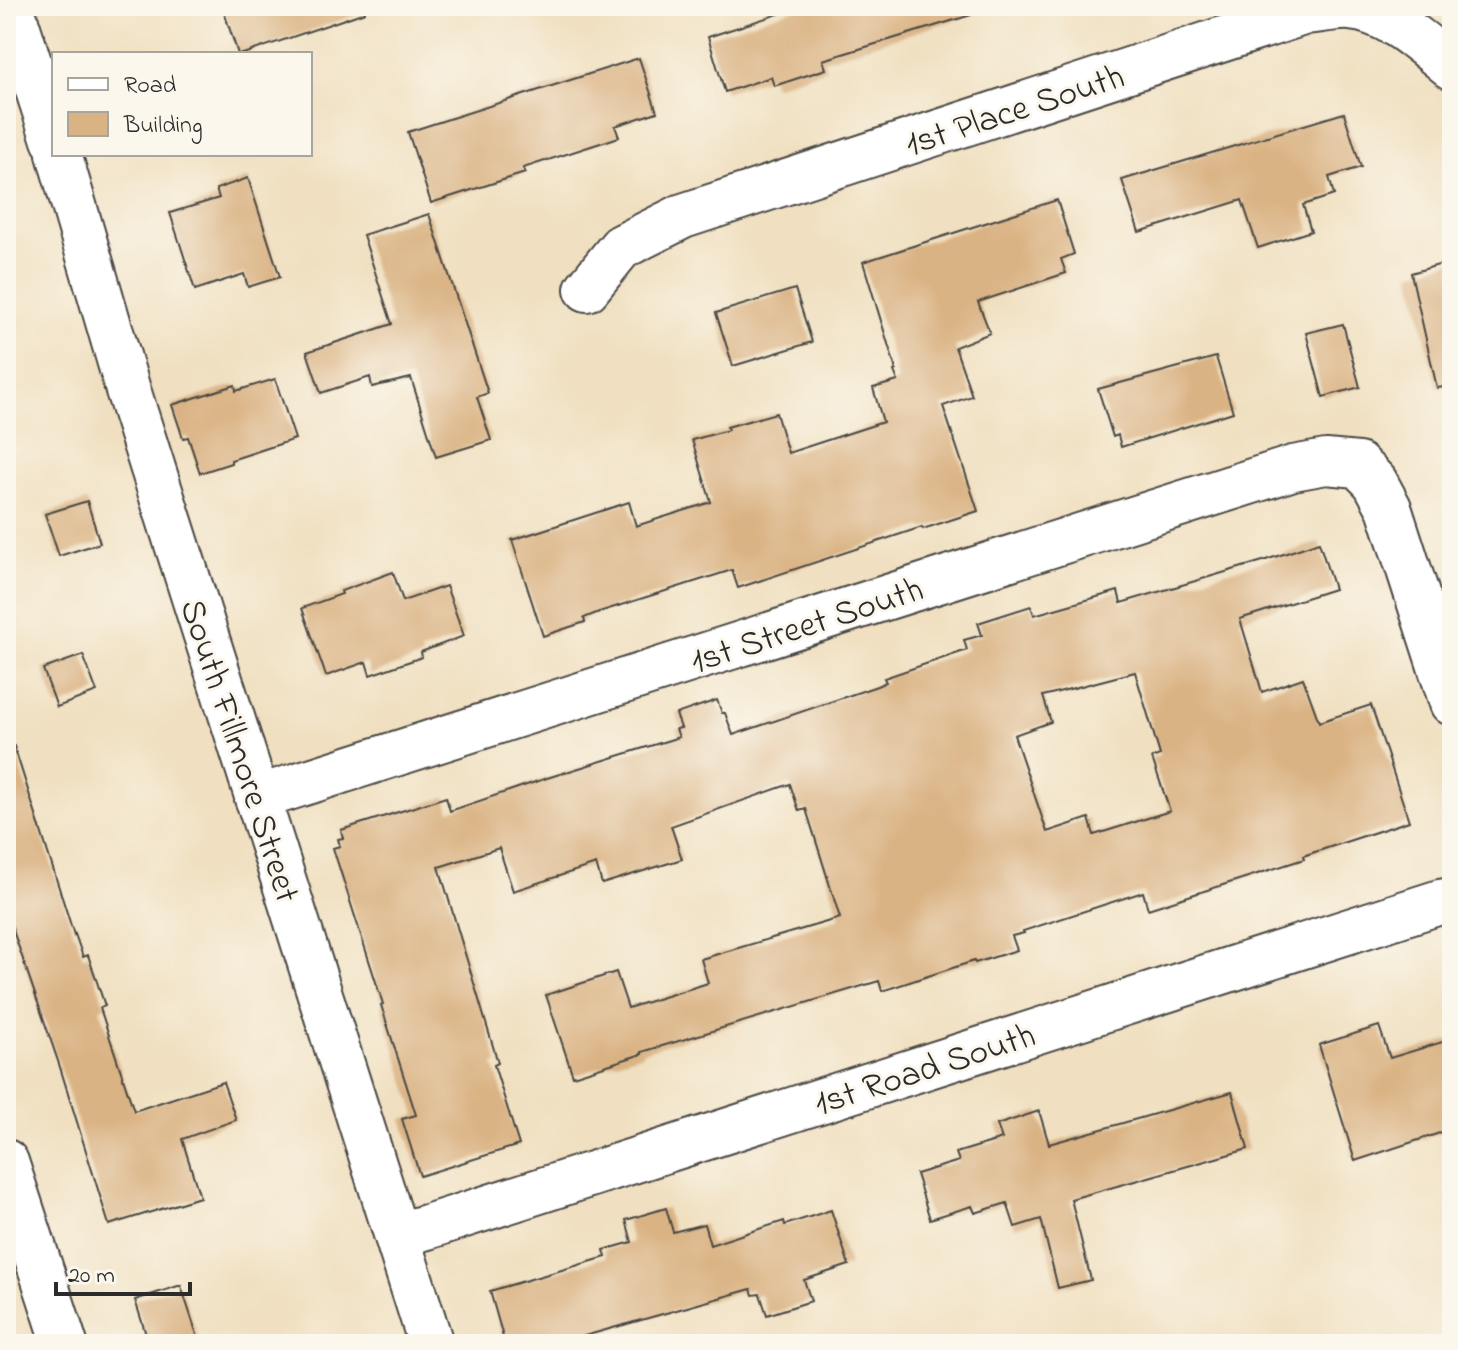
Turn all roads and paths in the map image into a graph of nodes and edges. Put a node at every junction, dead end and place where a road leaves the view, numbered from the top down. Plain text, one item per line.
1 (11, 6) edge
2 (1452, 67) edge
3 (52, 134) edge
4 (60, 156) edge
5 (587, 289) dead end
6 (1452, 703) edge
7 (257, 798) junction
8 (1452, 900) edge
9 (6, 1162) edge
10 (397, 1235) junction
11 (65, 1344) edge
12 (431, 1344) edge

1 - 3 street
2 - 5 street, 1st Place South
4 - 7 street, South Fillmore Street
6 - 7 street, 1st Street South
7 - 10 street, South Fillmore Street
8 - 10 street, 1st Road South
9 - 11 street
10 - 12 street, South Fillmore Street

